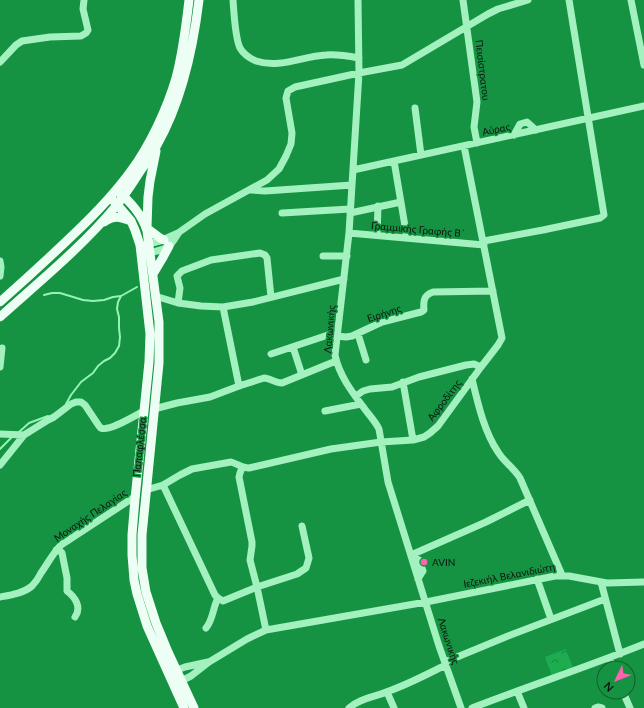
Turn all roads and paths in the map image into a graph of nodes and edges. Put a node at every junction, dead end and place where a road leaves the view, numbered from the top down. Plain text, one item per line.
1 (84, 0) edge
2 (189, 0) edge
3 (199, 0) edge
4 (233, 0) edge
5 (358, 0) edge
6 (463, 0) edge
7 (528, 0) edge
8 (569, 0) edge
9 (631, 0) edge
10 (467, 26) junction
11 (359, 58) junction
12 (0, 62) edge
13 (644, 65) edge
14 (359, 73) junction
15 (644, 106) edge
16 (415, 108) dead end
17 (589, 119) junction
18 (477, 143) junction
19 (157, 146) junction
20 (464, 146) junction
21 (421, 155) junction
22 (394, 161) junction
23 (353, 170) junction
24 (352, 185) junction
25 (250, 190) junction
26 (120, 193) junction
27 (110, 197) junction
28 (401, 202) junction
29 (117, 204) junction
30 (378, 206) junction
31 (350, 211) junction
32 (282, 213) dead end
33 (131, 221) junction
34 (96, 228) junction
35 (147, 230) junction
36 (349, 233) junction
37 (376, 235) junction
38 (407, 238) junction
39 (166, 243) junction
40 (484, 243) junction
41 (145, 249) junction
42 (323, 256) dead end
43 (347, 256) junction
44 (0, 261) edge
45 (153, 274) junction
46 (0, 276) edge
47 (344, 279) junction
48 (493, 291) junction
49 (155, 296) junction
50 (271, 297) junction
51 (0, 302) edge
52 (178, 303) junction
53 (223, 307) junction
54 (0, 317) edge
55 (358, 334) junction
56 (337, 336) junction
57 (293, 347) junction
58 (2, 348) dead end
59 (271, 354) dead end
60 (366, 360) dead end
61 (336, 362) junction
62 (0, 367) edge
63 (481, 367) junction
64 (302, 375) junction
65 (472, 379) junction
66 (403, 382) junction
67 (240, 386) junction
68 (356, 396) junction
69 (361, 404) junction
70 (154, 409) junction
71 (144, 411) junction
72 (325, 411) dead end
73 (0, 434) edge
74 (24, 434) junction
75 (413, 440) junction
76 (381, 442) junction
77 (0, 466) edge
78 (242, 468) junction
79 (163, 485) junction
80 (146, 490) junction
81 (136, 496) junction
82 (530, 500) junction
83 (302, 526) dead end
84 (56, 550) junction
85 (411, 556) junction
86 (562, 575) junction
87 (537, 579) junction
88 (601, 582) junction
89 (644, 582) edge
90 (257, 587) junction
91 (0, 597) edge
92 (218, 598) junction
93 (605, 599) junction
94 (426, 602) junction
95 (75, 617) dead end
96 (551, 619) junction
97 (206, 628) dead end
98 (266, 630) junction
99 (644, 644) edge
100 (620, 654) junction
101 (610, 658) joint
102 (209, 662) junction
103 (445, 664) junction
104 (177, 670) junction
105 (168, 674) junction
106 (182, 681) junction
107 (173, 685) junction
108 (517, 691) junction
109 (387, 692) junction
110 (184, 708) edge
111 (194, 708) edge
112 (349, 708) edge
113 (394, 708) edge
114 (461, 708) edge
115 (472, 708) edge
116 (524, 708) edge
117 (595, 708) edge
118 (602, 708) edge

1 - 12 street
2 - 26 main road
3 - 19 main road
4 - 11 street
5 - 11 street, Λακωνικής
6 - 10 street, Πεισίστρατου
7 - 10 street
8 - 17 street
9 - 13 street
10 - 14 street
10 - 18 street, Πεισίστρατου
11 - 14 street, Λακωνικής
14 - 23 street, Λακωνικής
14 - 25 street
15 - 17 street, Αύρας
16 - 21 street
17 - 18 street, Αύρας
17 - 40 street, Γραμμικής Γραφής Β΄
18 - 20 street, Αύρας
19 - 26 main road
19 - 35 main road
20 - 21 street, Αύρας
20 - 40 street, Αφροδίτης
21 - 22 street, Αύρας
22 - 23 street, Αύρας
22 - 28 street
23 - 24 street, Λακωνικής
24 - 25 street
24 - 31 street, Λακωνικής
25 - 39 street
26 - 27 main road
26 - 29 main road
26 - 35 main road, Παπαφλέσσα
27 - 29 main road, Παπαφλέσσα
27 - 51 main road
28 - 30 street
28 - 38 street
29 - 33 main road, Παπαφλέσσα
29 - 34 main road
30 - 31 street
30 - 37 street
31 - 32 street
31 - 36 street, Λακωνικής
33 - 34 main road
33 - 41 main road, Παπαφλέσσα
34 - 54 main road
35 - 39 main road
35 - 41 main road, Παπαφλέσσα
36 - 37 street, Γραμμικής Γραφής Β΄
36 - 43 street, Λακωνικής
37 - 38 street, Γραμμικής Γραφής Β΄
38 - 40 street, Γραμμικής Γραφής Β΄
39 - 41 street
39 - 45 main road
40 - 48 street, Αφροδίτης
41 - 45 main road, Παπαφλέσσα
41 - 71 main road, Παπαφλέσσα
42 - 43 street
43 - 47 street, Λακωνικής
44 - 46 street
45 - 49 main road, Παπαφλέσσα
47 - 50 street
47 - 56 street, Λακωνικής
48 - 55 street, Ειρήνης
48 - 63 street, Αφροδίτης
49 - 52 street
49 - 70 main road, Παπαφλέσσα
50 - 52 street
50 - 53 street
52 - 53 street
53 - 67 street
55 - 56 street, Ειρήνης
55 - 60 street
56 - 57 street, Ειρήνης
56 - 61 street, Λακωνικής
57 - 59 street, Ειρήνης
57 - 64 street
58 - 62 street
61 - 64 street
61 - 68 street, Λακωνικής
63 - 65 street, Αφροδίτης
63 - 66 street
64 - 67 street
65 - 75 street, Αφροδίτης
65 - 82 street
66 - 68 street
66 - 75 street
67 - 70 street
68 - 69 street, Λακωνικής
69 - 72 street
69 - 76 street, Λακωνικής
70 - 80 main road, Παπαφλέσσα
71 - 74 street
71 - 81 main road, Παπαφλέσσα
73 - 74 street
74 - 77 street
75 - 76 street, Αφροδίτης
76 - 78 street, Αφροδίτης
76 - 85 street, Λακωνικής
78 - 79 street, Αφροδίτης
78 - 90 street
79 - 80 street, Αφροδίτης
79 - 92 street
80 - 104 main road, Παπαφλέσσα
81 - 84 street, Μοναχής Πελαγίας
81 - 105 main road, Παπαφλέσσα
82 - 85 street
82 - 86 street
83 - 90 street
84 - 91 street, Μοναχής Πελαγίας
84 - 95 street, Μοναχής Πελαγίας
85 - 94 street, Λακωνικής
86 - 87 street, Ιεζεκιήλ Βελανιδιώτη
86 - 88 street, Ιεζεκιήλ Βελανιδιώτη
87 - 94 street, Ιεζεκιήλ Βελανιδιώτη
87 - 96 street
88 - 89 street, Ιεζεκιήλ Βελανιδιώτη
88 - 93 street
90 - 92 street
90 - 98 street
92 - 97 street
93 - 96 street
93 - 100 street
94 - 98 street, Ιεζεκιήλ Βελανιδιώτη
94 - 103 street, Λακωνικής
96 - 103 street
98 - 102 street, Ιεζεκιήλ Βελανιδιώτη
99 - 100 street
100 - 101 street
101 - 108 street
102 - 104 street
102 - 106 street, Ιεζεκιήλ Βελανιδιώτη
103 - 109 street
103 - 114 street, Λακωνικής
104 - 105 street
104 - 106 main road, Παπαφλέσσα
105 - 107 main road, Παπαφλέσσα
106 - 107 street, Ιεζεκιήλ Βελανιδιώτη
106 - 111 main road, Παπαφλέσσα
107 - 110 main road, Παπαφλέσσα
108 - 115 street
108 - 116 street
109 - 112 street
109 - 113 street
117 - 118 street

